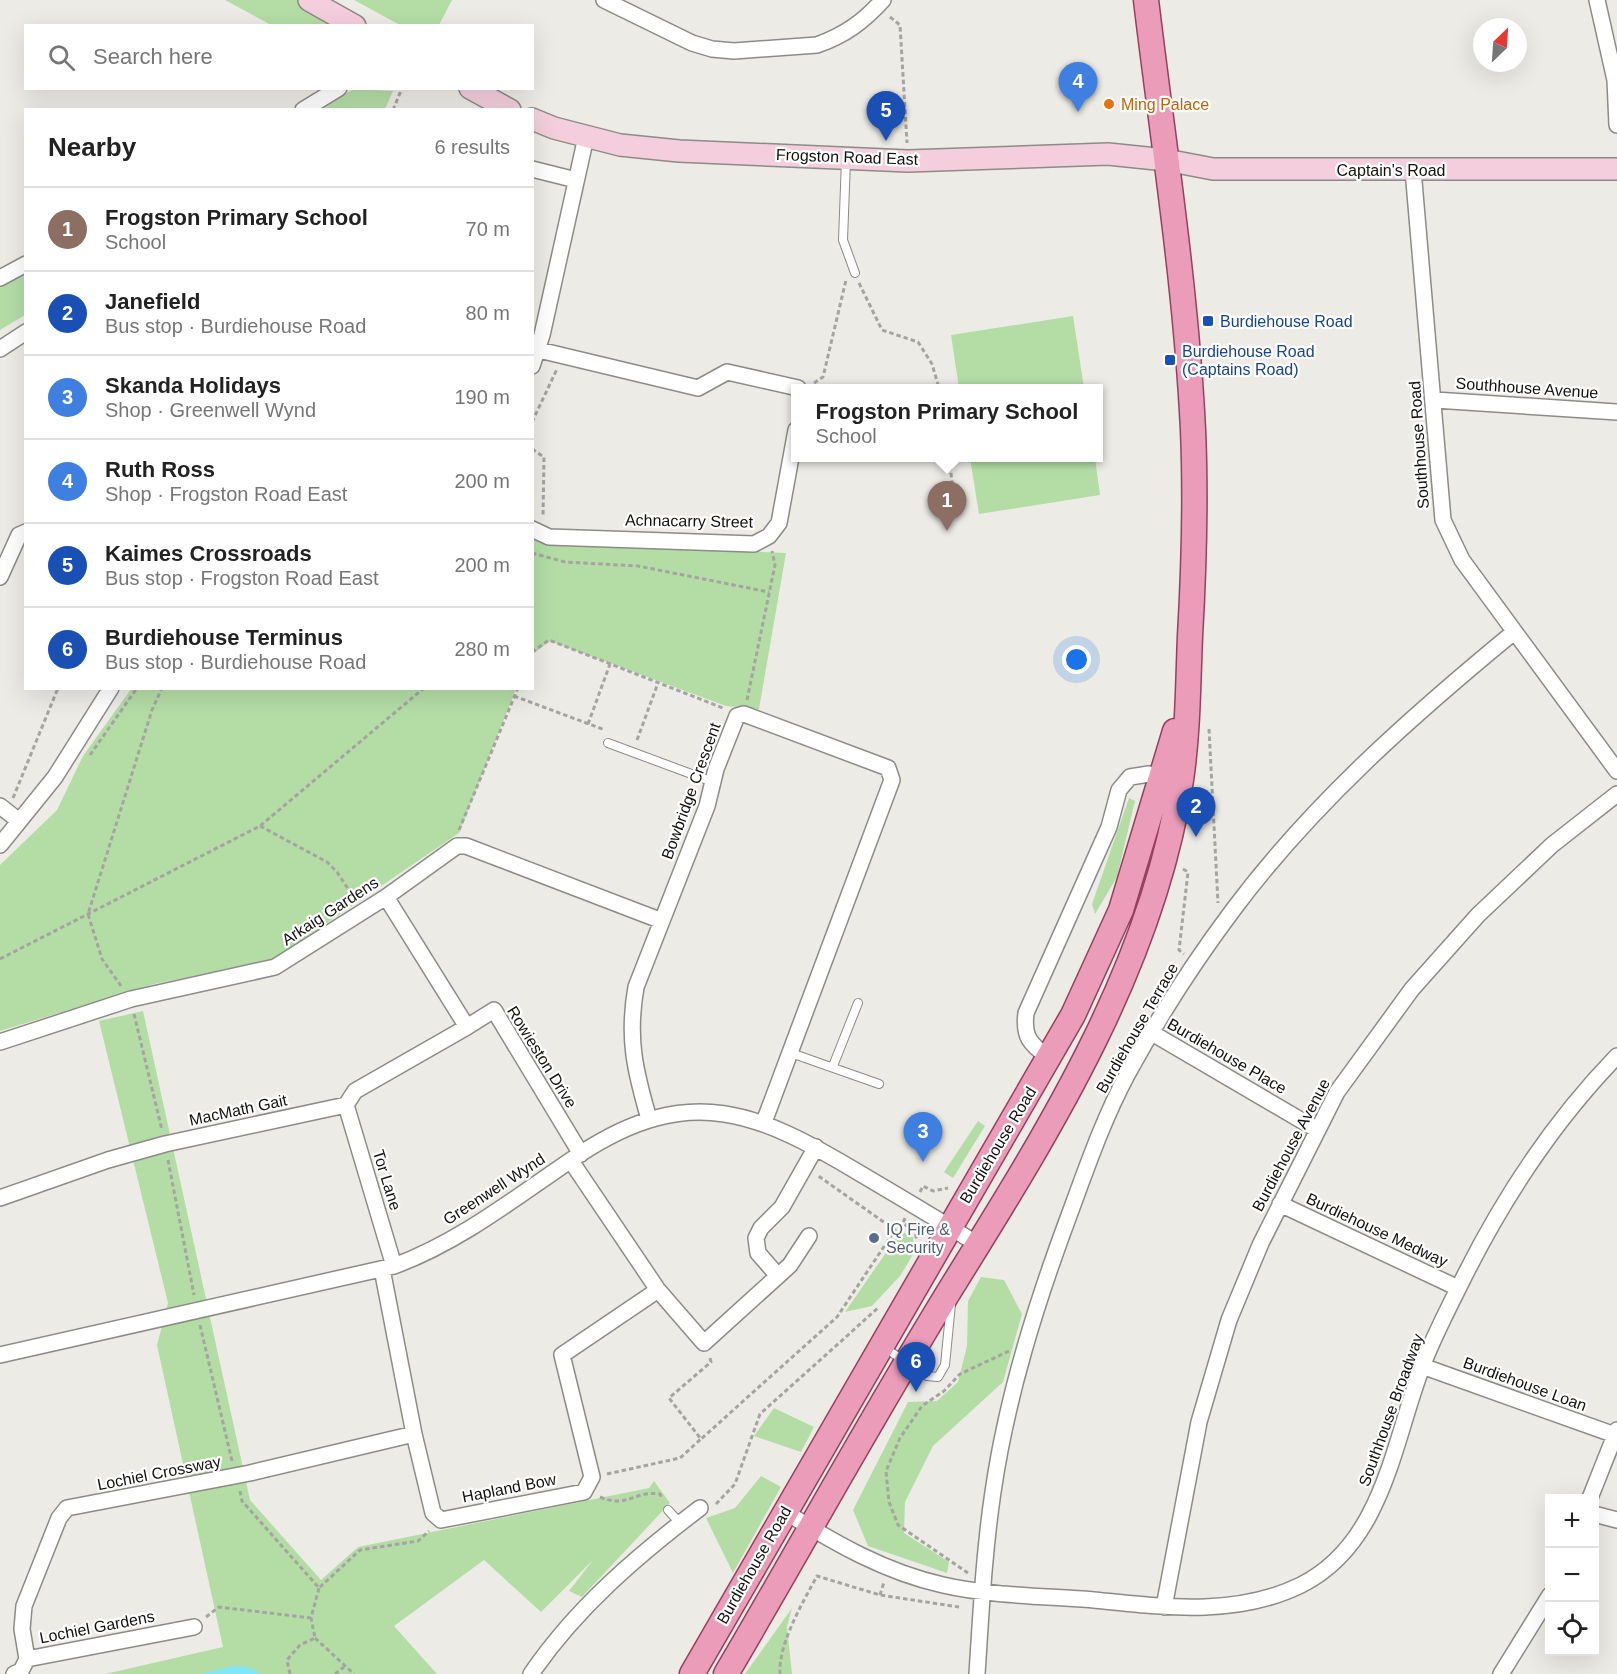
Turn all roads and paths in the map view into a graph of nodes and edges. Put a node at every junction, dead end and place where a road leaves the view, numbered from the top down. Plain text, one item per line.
1 (309, 0) edge
2 (604, 0) edge
3 (1146, 0) edge
4 (1597, 0) edge
5 (880, 3) edge
6 (351, 24) edge
7 (336, 90) edge
8 (401, 90) edge
9 (474, 90) edge
10 (306, 108) edge
11 (394, 108) edge
12 (506, 108) edge
13 (534, 120) edge
14 (1617, 125) edge
15 (586, 137) junction
16 (846, 158) junction
17 (1166, 160) junction
18 (908, 161) junction
19 (534, 170) edge
20 (1413, 170) junction
21 (1617, 170) edge
22 (576, 180) junction
23 (850, 261) junction
24 (24, 265) edge
25 (855, 273) joint
26 (0, 278) edge
27 (24, 333) edge
28 (538, 339) edge
29 (0, 349) edge
30 (534, 357) edge
31 (562, 358) junction
32 (812, 384) edge
33 (938, 384) edge
34 (791, 386) edge
35 (1435, 400) junction
36 (1617, 412) edge
37 (534, 418) edge
38 (534, 450) edge
39 (791, 452) edge
40 (950, 462) edge
41 (954, 497) dead end
42 (536, 531) edge
43 (24, 533) edge
44 (769, 536) junction
45 (534, 554) edge
46 (0, 577) edge
47 (769, 592) junction
48 (1514, 632) junction
49 (534, 649) edge
50 (610, 664) junction
51 (658, 683) junction
52 (57, 690) edge
53 (110, 690) edge
54 (161, 690) edge
55 (422, 690) edge
56 (517, 690) edge
57 (514, 696) junction
58 (740, 715) junction
59 (588, 724) junction
60 (1209, 728) dead end
61 (612, 733) dead end
62 (608, 743) dead end
63 (632, 752) junction
64 (1617, 771) edge
65 (1171, 780) junction
66 (713, 782) junction
67 (1617, 794) edge
68 (9, 813) edge
69 (260, 826) junction
70 (0, 845) edge
71 (458, 846) junction
72 (1164, 856) junction
73 (386, 897) junction
74 (363, 912) junction
75 (88, 914) junction
76 (662, 921) junction
77 (1220, 928) junction
78 (0, 959) edge
79 (1194, 965) junction
80 (131, 999) junction
81 (858, 1003) dead end
82 (467, 1027) junction
83 (1152, 1033) junction
84 (0, 1042) edge
85 (791, 1053) junction
86 (1617, 1056) edge
87 (1049, 1058) junction
88 (833, 1066) junction
89 (879, 1084) dead end
90 (346, 1105) junction
91 (649, 1119) junction
92 (764, 1122) junction
93 (1316, 1129) junction
94 (165, 1144) junction
95 (816, 1147) junction
96 (576, 1157) junction
97 (805, 1167) junction
98 (952, 1185) dead end
99 (0, 1198) edge
100 (1280, 1204) junction
101 (913, 1205) junction
102 (903, 1223) junction
103 (950, 1227) junction
104 (895, 1230) junction
105 (809, 1236) dead end
106 (977, 1244) junction
107 (918, 1250) dead end
108 (388, 1268) junction
109 (778, 1276) junction
110 (953, 1284) junction
111 (1458, 1288) junction
112 (658, 1290) junction
113 (879, 1307) dead end
114 (196, 1310) junction
115 (704, 1342) junction
116 (881, 1345) junction
117 (1025, 1345) junction
118 (0, 1355) edge
119 (907, 1364) junction
120 (1422, 1366) junction
121 (1616, 1433) edge
122 (414, 1434) junction
123 (701, 1439) junction
124 (236, 1475) junction
125 (592, 1477) junction
126 (584, 1492) junction
127 (1592, 1494) edge
128 (700, 1508) joint
129 (668, 1510) joint
130 (784, 1511) junction
131 (1599, 1515) edge
132 (441, 1520) junction
133 (1617, 1520) edge
134 (680, 1523) junction
135 (812, 1528) junction
136 (319, 1588) junction
137 (982, 1590) junction
138 (1546, 1602) edge
139 (1164, 1607) junction
140 (981, 1609) junction
141 (311, 1618) junction
142 (194, 1627) joint
143 (315, 1638) junction
144 (27, 1659) junction
145 (344, 1667) junction
146 (14, 1674) edge
147 (290, 1674) edge
148 (335, 1674) edge
149 (354, 1674) edge
150 (531, 1674) edge
151 (692, 1674) edge
152 (726, 1674) edge
153 (780, 1674) edge
154 (977, 1674) edge
155 (1501, 1674) edge

1 - 6 main road
2 - 5 street
3 - 17 main road, Burdiehouse Road
4 - 14 street
5 - 18 path
7 - 10 street
8 - 11 path
9 - 12 main road
13 - 15 main road, Frogston Road East
15 - 16 main road, Frogston Road East
15 - 22 street
16 - 18 main road, Frogston Road East
16 - 23 lane
17 - 18 main road, Frogston Road East
17 - 20 main road, Captain's Road
17 - 65 main road, Burdiehouse Road
19 - 22 street
20 - 21 main road, Captain's Road
20 - 35 street, Southhouse Road
22 - 28 street
23 - 25 lane
23 - 32 path
24 - 26 street
25 - 33 path
27 - 29 street
28 - 30 street
28 - 31 street
31 - 34 street
31 - 37 path
35 - 36 street, Southhouse Avenue
35 - 48 street, Southhouse Road
38 - 42 path
39 - 44 street, Achnacarry Street
40 - 41 path
42 - 44 street, Achnacarry Street
43 - 46 street
44 - 47 path
45 - 47 path
47 - 58 path
48 - 64 street, Southhouse Road
48 - 77 street, Burdiehouse Terrace
49 - 50 path
50 - 51 path
50 - 59 path
51 - 58 path
51 - 63 path
52 - 68 path
53 - 68 street
54 - 75 path
55 - 69 path
56 - 57 path
57 - 59 path
57 - 71 path
58 - 66 street, Bowbridge Crescent
58 - 85 street, Bowbridge Crescent
59 - 61 path
60 - 77 path
62 - 63 lane
63 - 66 lane
65 - 72 main road, Burdiehouse Road
65 - 87 main road, Burdiehouse Road
65 - 87 street
66 - 76 street, Bowbridge Crescent
67 - 93 street, Burdiehouse Avenue
68 - 70 street
69 - 74 path
69 - 75 path
71 - 73 street, Arkaig Gardens
71 - 76 street
72 - 79 path
72 - 106 main road, Burdiehouse Road
73 - 74 street, Arkaig Gardens
73 - 82 street
74 - 80 street, Arkaig Gardens
75 - 78 path
75 - 80 path
76 - 91 street, Bowbridge Crescent
77 - 79 street, Burdiehouse Terrace
79 - 83 street, Burdiehouse Terrace
80 - 84 street, Arkaig Gardens
80 - 94 path
81 - 88 lane
82 - 90 street
82 - 96 street, Rowieston Drive
83 - 93 street, Burdiehouse Place
83 - 117 street, Burdiehouse Terrace
85 - 88 lane
85 - 92 street, Bowbridge Crescent
86 - 111 street, Southhouse Broadway
87 - 103 main road, Burdiehouse Road
88 - 89 lane
90 - 94 street, MacMath Gait
90 - 108 street, Tor Lane
91 - 92 street, Greenwell Wynd
91 - 96 street, Greenwell Wynd
92 - 95 street, Greenwell Wynd
93 - 100 street, Burdiehouse Avenue
94 - 99 street, MacMath Gait
94 - 114 path
95 - 97 street
95 - 101 street, Greenwell Wynd
96 - 108 street, Greenwell Wynd
96 - 112 street
97 - 104 path
97 - 109 street
98 - 101 path
100 - 111 street, Burdiehouse Medway
100 - 139 street, Burdiehouse Avenue
101 - 102 path
101 - 103 street, Greenwell Wynd
102 - 104 path
102 - 107 path
103 - 106 street, Greenwell Wynd
103 - 116 main road, Burdiehouse Road
104 - 123 path
105 - 109 street
106 - 110 main road, Burdiehouse Road
108 - 114 street, Greenwell Wynd
108 - 122 street
109 - 115 street
110 - 119 main road, Burdiehouse Road
110 - 119 lane
111 - 120 street, Southhouse Broadway
112 - 115 street
112 - 125 street
113 - 128 path
114 - 118 street, Greenwell Wynd
114 - 124 path
115 - 123 path
116 - 119 lane
116 - 130 main road, Burdiehouse Road
117 - 137 street, Burdiehouse Terrace
117 - 137 path
119 - 135 main road, Burdiehouse Road
120 - 121 street, Burdiehouse Loan
120 - 139 street, Southhouse Broadway
121 - 127 street
122 - 124 street, Lochiel Crossway
122 - 132 street
123 - 125 path
124 - 136 path
124 - 144 street, Lochiel Crossway
125 - 126 street
126 - 129 path
126 - 132 street, Hapland Bow
128 - 134 street
129 - 134 lane
130 - 135 street, Southhouse Broadway
130 - 151 main road, Burdiehouse Road
131 - 133 street
132 - 136 path
134 - 150 street
135 - 137 street, Southhouse Broadway
135 - 152 main road, Burdiehouse Road
136 - 141 path
137 - 139 street, Southhouse Broadway
137 - 140 street, Burdiehouse Terrace
138 - 155 street
140 - 153 path
140 - 154 street, Burdiehouse Terrace
141 - 142 path
141 - 143 path
142 - 144 street, Lochiel Gardens
143 - 145 path
143 - 147 path
144 - 146 street, Lochiel Gardens
145 - 148 path
145 - 149 path

